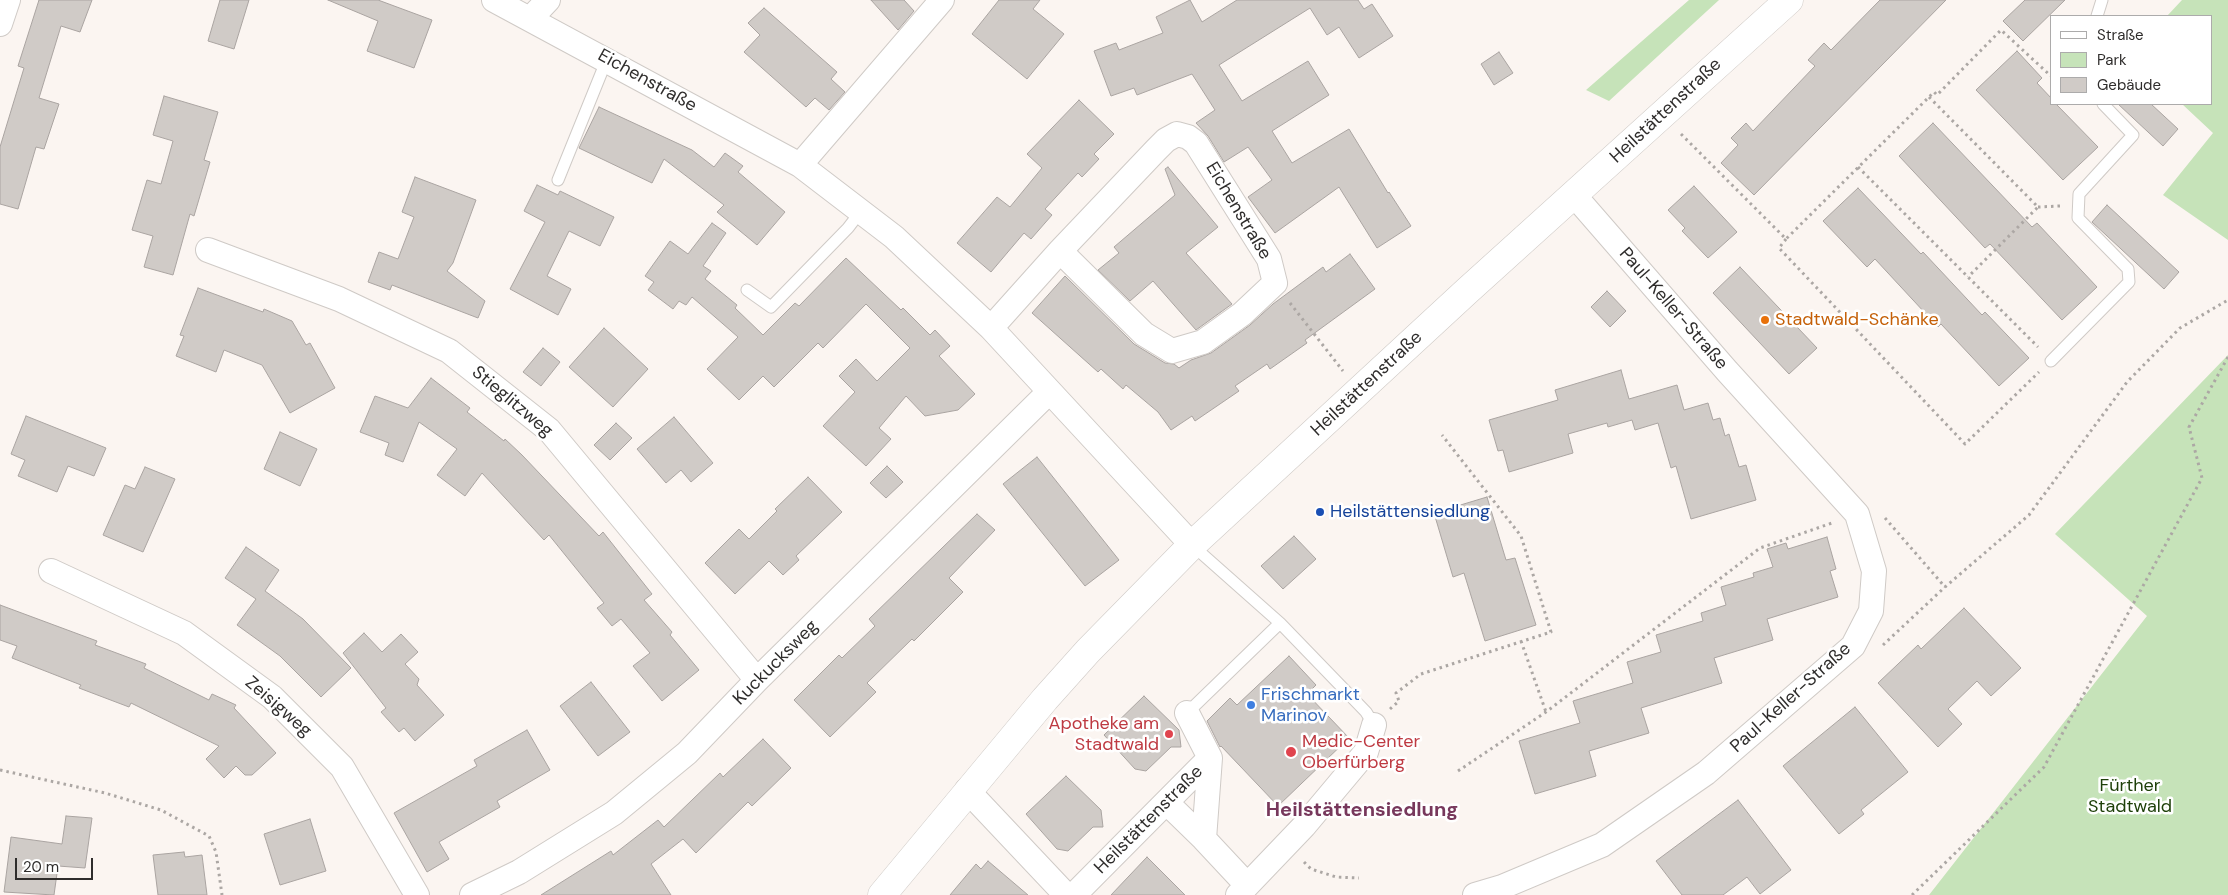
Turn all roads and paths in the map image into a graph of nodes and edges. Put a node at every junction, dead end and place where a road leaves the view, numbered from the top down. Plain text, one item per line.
1 (8, 0) edge
2 (494, 0) edge
3 (548, 0) edge
4 (942, 0) edge
5 (1789, 0) edge
6 (2102, 0) edge
7 (2097, 15) edge
8 (531, 18) junction
9 (0, 24) edge
10 (607, 59) junction
11 (2050, 75) edge
12 (1928, 97) junction
13 (2104, 105) edge
14 (1662, 114) junction
15 (800, 165) junction
16 (1858, 167) junction
17 (558, 180) dead end
18 (1574, 195) junction
19 (861, 212) junction
20 (1786, 239) junction
21 (208, 250) dead end
22 (1060, 251) junction
23 (1968, 277) junction
24 (1275, 283) junction
25 (747, 290) dead end
26 (2228, 300) edge
27 (991, 328) junction
28 (2228, 356) edge
29 (2051, 360) junction
30 (1358, 391) junction
31 (1049, 392) junction
32 (1442, 435) dead end
33 (1857, 514) junction
34 (1192, 545) junction
35 (51, 571) dead end
36 (1945, 586) junction
37 (1280, 623) junction
38 (1521, 641) junction
39 (1853, 646) junction
40 (757, 680) junction
41 (1546, 712) junction
42 (1187, 713) joint
43 (1374, 725) junction
44 (1210, 758) junction
45 (0, 770) edge
46 (1458, 771) dead end
47 (967, 790) junction
48 (1167, 802) junction
49 (1204, 839) junction
50 (1304, 862) dead end
51 (1359, 878) dead end
52 (1242, 890) edge
53 (222, 895) edge
54 (417, 895) edge
55 (472, 895) edge
56 (882, 895) edge
57 (1066, 895) edge
58 (1074, 895) edge
59 (1475, 895) edge
60 (1912, 895) edge

1 - 9 street
2 - 8 street, Eichenstraße
3 - 8 street
4 - 15 street
5 - 14 street, Heilstättenstraße
6 - 7 lane
8 - 10 street, Eichenstraße
10 - 15 street, Eichenstraße
10 - 17 lane
11 - 12 path
12 - 16 path
12 - 23 path
13 - 29 lane
14 - 18 street, Heilstättenstraße
14 - 20 path
15 - 19 street, Eichenstraße
16 - 20 path
16 - 23 path
18 - 30 street, Heilstättenstraße
18 - 33 street, Paul-Keller-Straße
19 - 25 lane
19 - 27 street, Eichenstraße
20 - 29 path
21 - 40 street, Stieglitzweg
22 - 24 street, Eichenstraße
22 - 24 street, Eichenstraße
22 - 27 street, Eichenstraße
23 - 29 path
24 - 30 path
26 - 36 path
27 - 31 street, Eichenstraße
28 - 60 path
30 - 34 street, Heilstättenstraße
31 - 34 street, Eichenstraße
31 - 40 street, Kuckucksweg
32 - 38 path
33 - 36 path
33 - 39 street, Paul-Keller-Straße
33 - 41 path
34 - 37 lane
34 - 47 street, Heilstättenstraße
35 - 54 street, Zeisigweg
36 - 39 path
37 - 42 lane
37 - 43 lane
38 - 41 path
38 - 43 path
39 - 59 street, Paul-Keller-Straße
40 - 55 street, Kuckucksweg
41 - 46 path
42 - 44 street, Heilstättenstraße
43 - 52 street
44 - 48 street, Heilstättenstraße
44 - 49 street
45 - 53 path
47 - 56 street, Heilstättenstraße
47 - 57 street
48 - 49 street
48 - 58 street, Heilstättenstraße
49 - 52 street
50 - 51 path

